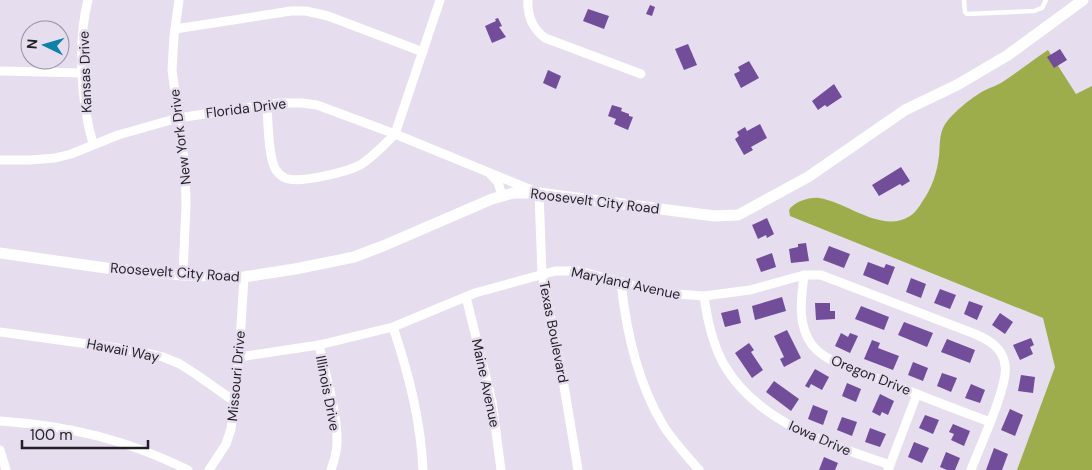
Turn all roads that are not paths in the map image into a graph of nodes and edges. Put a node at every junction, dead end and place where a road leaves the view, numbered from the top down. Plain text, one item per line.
1 (88, 0) edge
2 (179, 0) edge
3 (440, 0) edge
4 (528, 0) edge
5 (964, 0) edge
6 (1046, 0) edge
7 (1082, 0) edge
8 (175, 29) junction
9 (423, 52) junction
10 (0, 71) edge
11 (83, 74) junction
12 (641, 74) dead end
13 (267, 105) junction
14 (178, 118) junction
15 (396, 134) junction
16 (93, 144) junction
17 (0, 160) edge
18 (486, 172) junction
19 (539, 193) junction
20 (502, 196) junction
21 (0, 253) edge
22 (542, 274) junction
23 (183, 275) junction
24 (804, 275) junction
25 (244, 277) junction
26 (621, 282) junction
27 (704, 296) junction
28 (466, 297) junction
29 (393, 327) junction
30 (0, 332) edge
31 (318, 345) junction
32 (239, 357) junction
33 (917, 394) junction
34 (234, 401) junction
35 (0, 420) edge
36 (990, 422) junction
37 (0, 453) edge
38 (889, 468) edge
39 (6, 470) edge
40 (188, 470) edge
41 (209, 470) edge
42 (332, 470) edge
43 (423, 470) edge
44 (501, 470) edge
45 (578, 470) edge
46 (699, 470) edge
47 (971, 470) edge

1 - 11 street, Kansas Drive
2 - 8 street, New York Drive
3 - 9 street
4 - 12 street
5 - 6 lane
7 - 19 street, Roosevelt City Road
8 - 9 street
8 - 14 street, New York Drive
9 - 15 street
10 - 11 street
11 - 16 street, Kansas Drive
13 - 14 street, Florida Drive
13 - 15 street, Florida Drive
13 - 15 street
14 - 16 street, Florida Drive
14 - 23 street, New York Drive
15 - 18 street, Florida Drive
16 - 17 street, Florida Drive
18 - 19 street, Florida Drive
18 - 20 street, Florida Drive
19 - 20 street, Roosevelt City Road
19 - 22 street, Texas Boulevard
20 - 25 street, Roosevelt City Road
21 - 23 street, Roosevelt City Road
22 - 26 street, Maryland Avenue
22 - 28 street, Maryland Avenue
22 - 45 street, Texas Boulevard
23 - 25 street, Roosevelt City Road
24 - 27 street, Maryland Avenue
24 - 33 street, Oregon Drive
24 - 36 street, Maryland Avenue
25 - 32 street, Missouri Drive
26 - 27 street, Maryland Avenue
26 - 46 street
27 - 38 street, Iowa Drive
28 - 29 street, Maryland Avenue
28 - 44 street, Maine Avenue
29 - 31 street, Maryland Avenue
29 - 43 street
30 - 34 street, Hawaii Way
31 - 32 street, Maryland Avenue
31 - 42 street, Illinois Drive
32 - 34 street, Missouri Drive
33 - 36 street, Oregon Drive
33 - 38 street
34 - 41 street, Missouri Drive
35 - 40 street
36 - 47 street, Maryland Avenue
37 - 39 street

